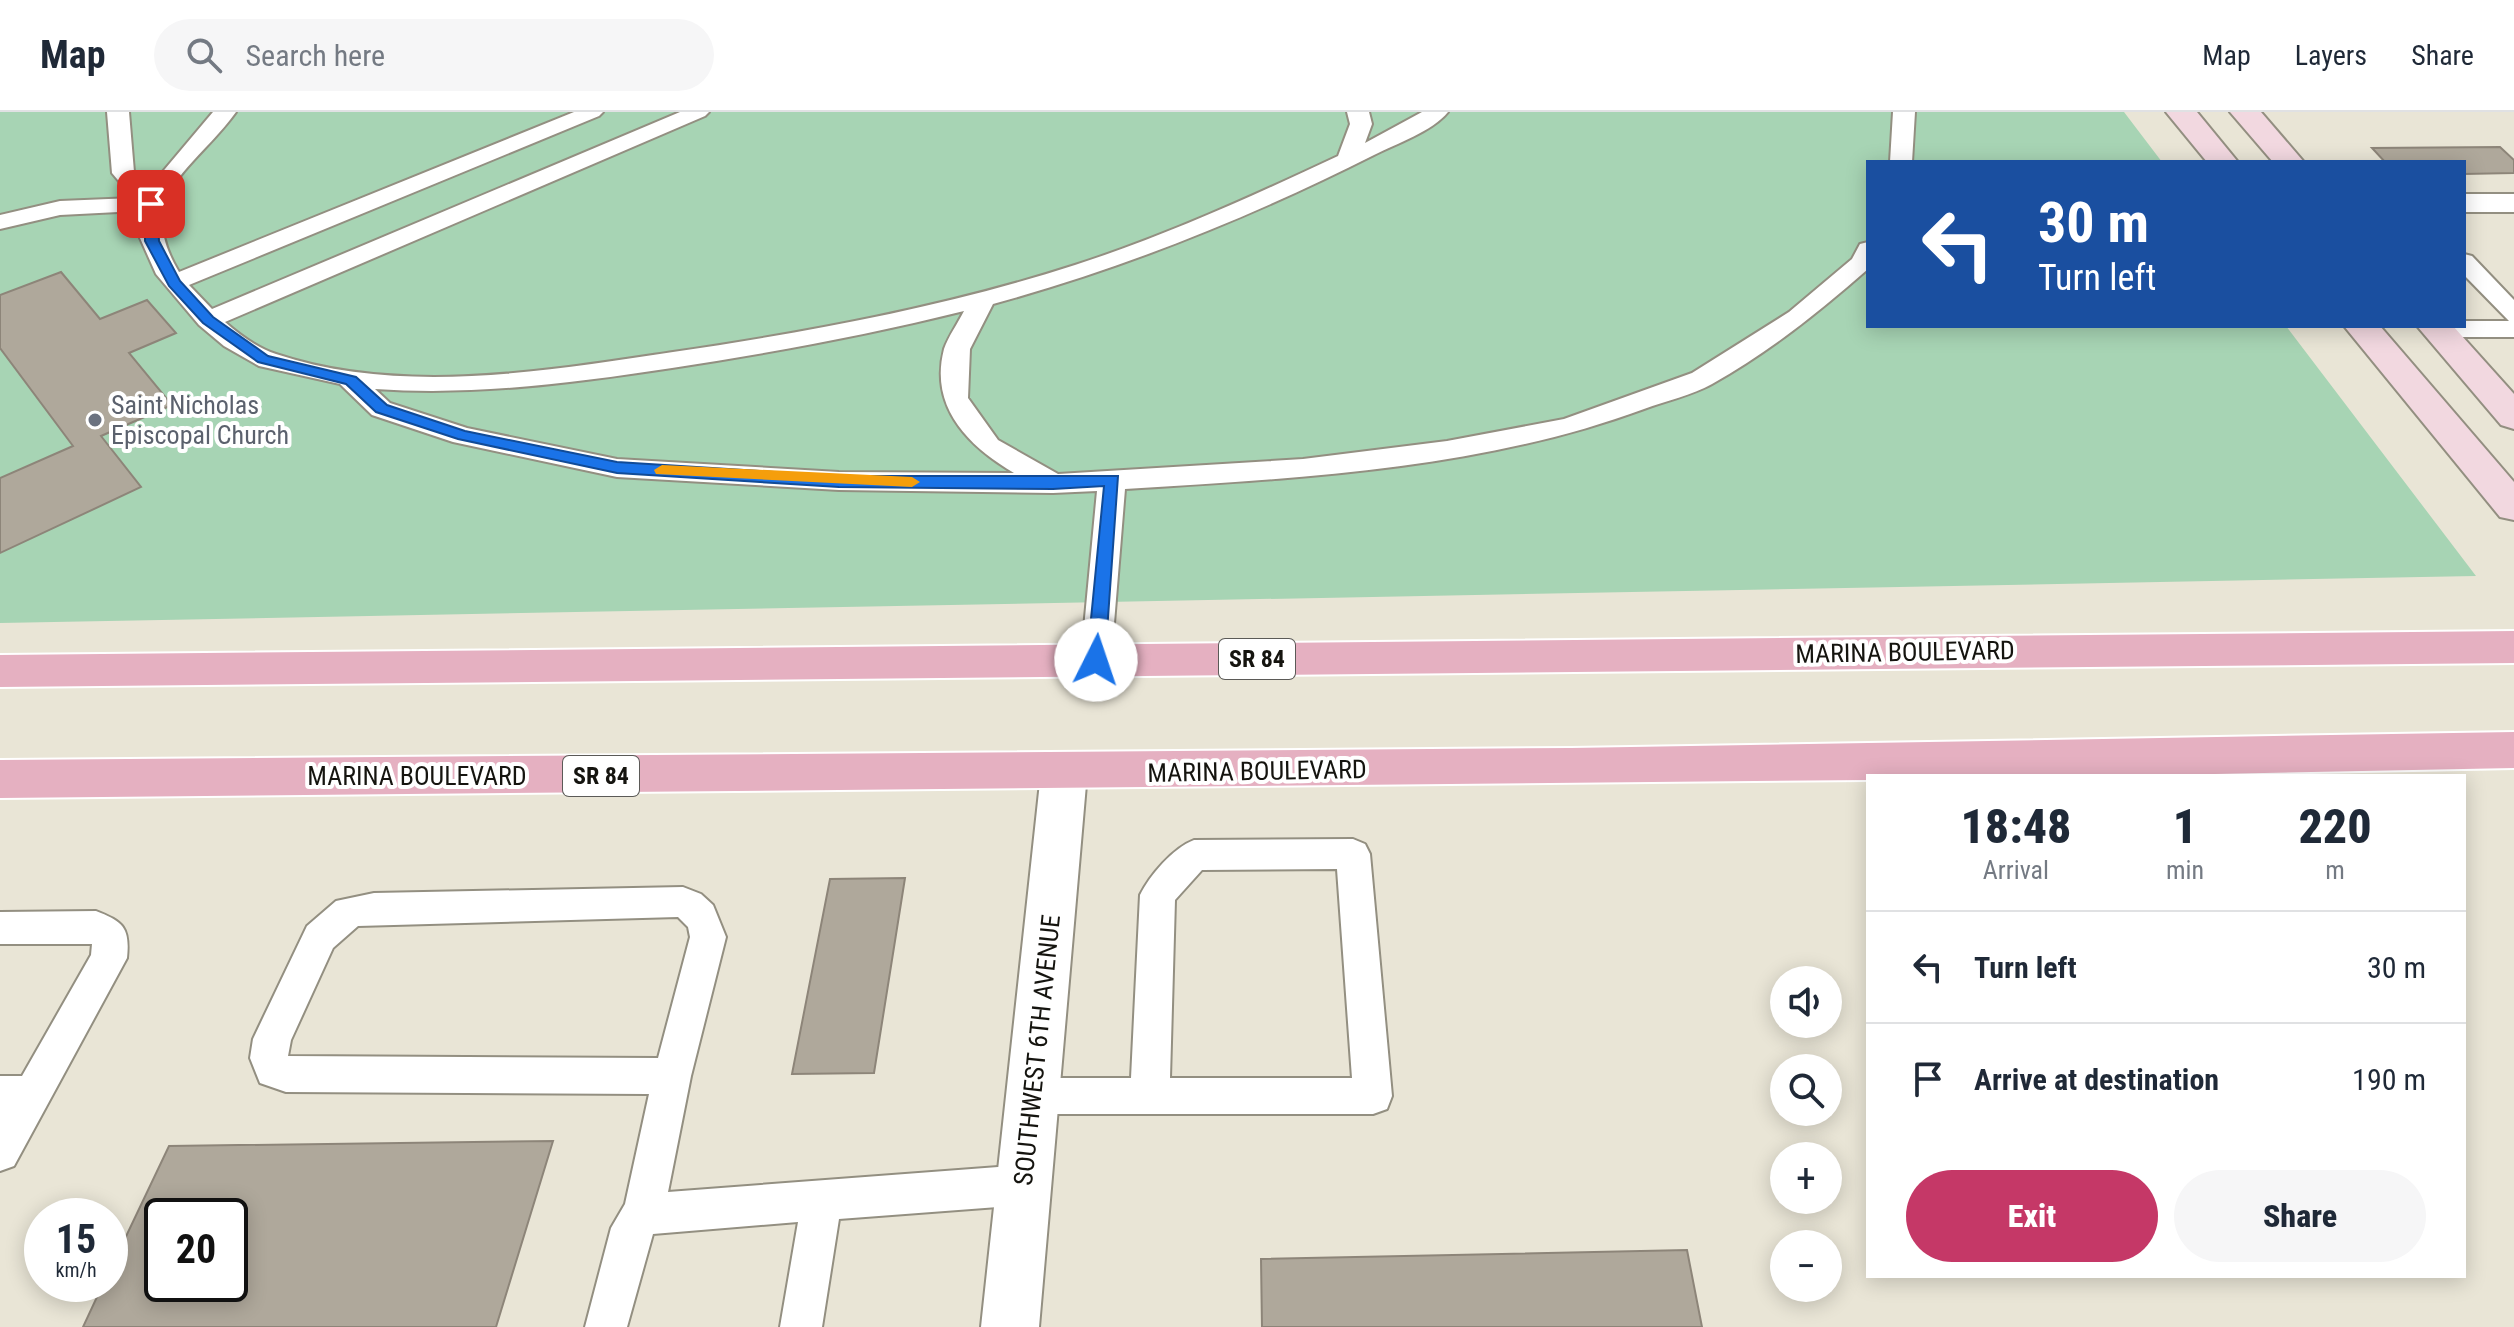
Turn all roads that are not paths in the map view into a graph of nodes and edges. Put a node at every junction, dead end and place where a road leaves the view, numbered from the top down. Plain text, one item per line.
1 (118, 112) edge
2 (225, 112) edge
3 (592, 112) edge
4 (698, 112) edge
5 (1358, 112) edge
6 (1437, 112) edge
7 (1904, 112) edge
8 (2181, 112) edge
9 (2245, 112) edge
10 (1901, 160) edge
11 (2221, 160) edge
12 (2287, 160) edge
13 (1347, 162) junction
14 (2466, 203) edge
15 (2514, 203) edge
16 (151, 204) junction
17 (0, 222) edge
18 (1866, 253) edge
19 (2466, 266) edge
20 (174, 283) junction
21 (2474, 285) edge
22 (983, 299) junction
23 (2514, 315) edge
24 (208, 320) junction
25 (2363, 328) edge
26 (2435, 328) edge
27 (2514, 329) edge
28 (351, 381) junction
29 (2514, 417) edge
30 (1112, 480) junction
31 (1053, 484) junction
32 (2514, 507) edge
33 (2514, 647) edge
34 (1096, 660) junction
35 (0, 671) edge
36 (2514, 750) edge
37 (1064, 773) junction
38 (0, 779) edge
39 (0, 928) edge
40 (672, 1076) junction
41 (16, 1094) edge
42 (1150, 1095) junction
43 (1032, 1096) junction
44 (0, 1152) edge
45 (1024, 1185) junction
46 (822, 1200) junction
47 (643, 1214) junction
48 (606, 1327) edge
49 (801, 1327) edge
50 (1010, 1327) edge

1 - 16 lane
2 - 16 lane
3 - 20 lane
4 - 24 lane
5 - 13 lane
6 - 13 lane
7 - 10 lane
8 - 11 main road
9 - 12 main road
13 - 22 lane
14 - 15 street
16 - 17 lane
16 - 20 lane
18 - 30 lane
19 - 21 lane
20 - 24 lane
21 - 23 lane
22 - 28 lane
22 - 31 lane
24 - 28 lane
25 - 32 main road
26 - 27 lane
26 - 29 main road
28 - 31 lane
30 - 31 lane
30 - 34 lane
33 - 34 main road, MARINA BOULEVARD / SR 84
34 - 35 main road, MARINA BOULEVARD / SR 84
36 - 37 main road, MARINA BOULEVARD / SR 84
37 - 38 main road, MARINA BOULEVARD / SR 84
37 - 43 street, SOUTHWEST 6TH AVENUE
39 - 41 lane
40 - 40 lane
40 - 47 lane
41 - 44 lane
42 - 42 lane
42 - 43 lane
43 - 45 street, SOUTHWEST 6TH AVENUE
45 - 46 lane
45 - 50 street, SOUTHWEST 6TH AVENUE
46 - 47 lane
46 - 49 lane
47 - 48 lane

